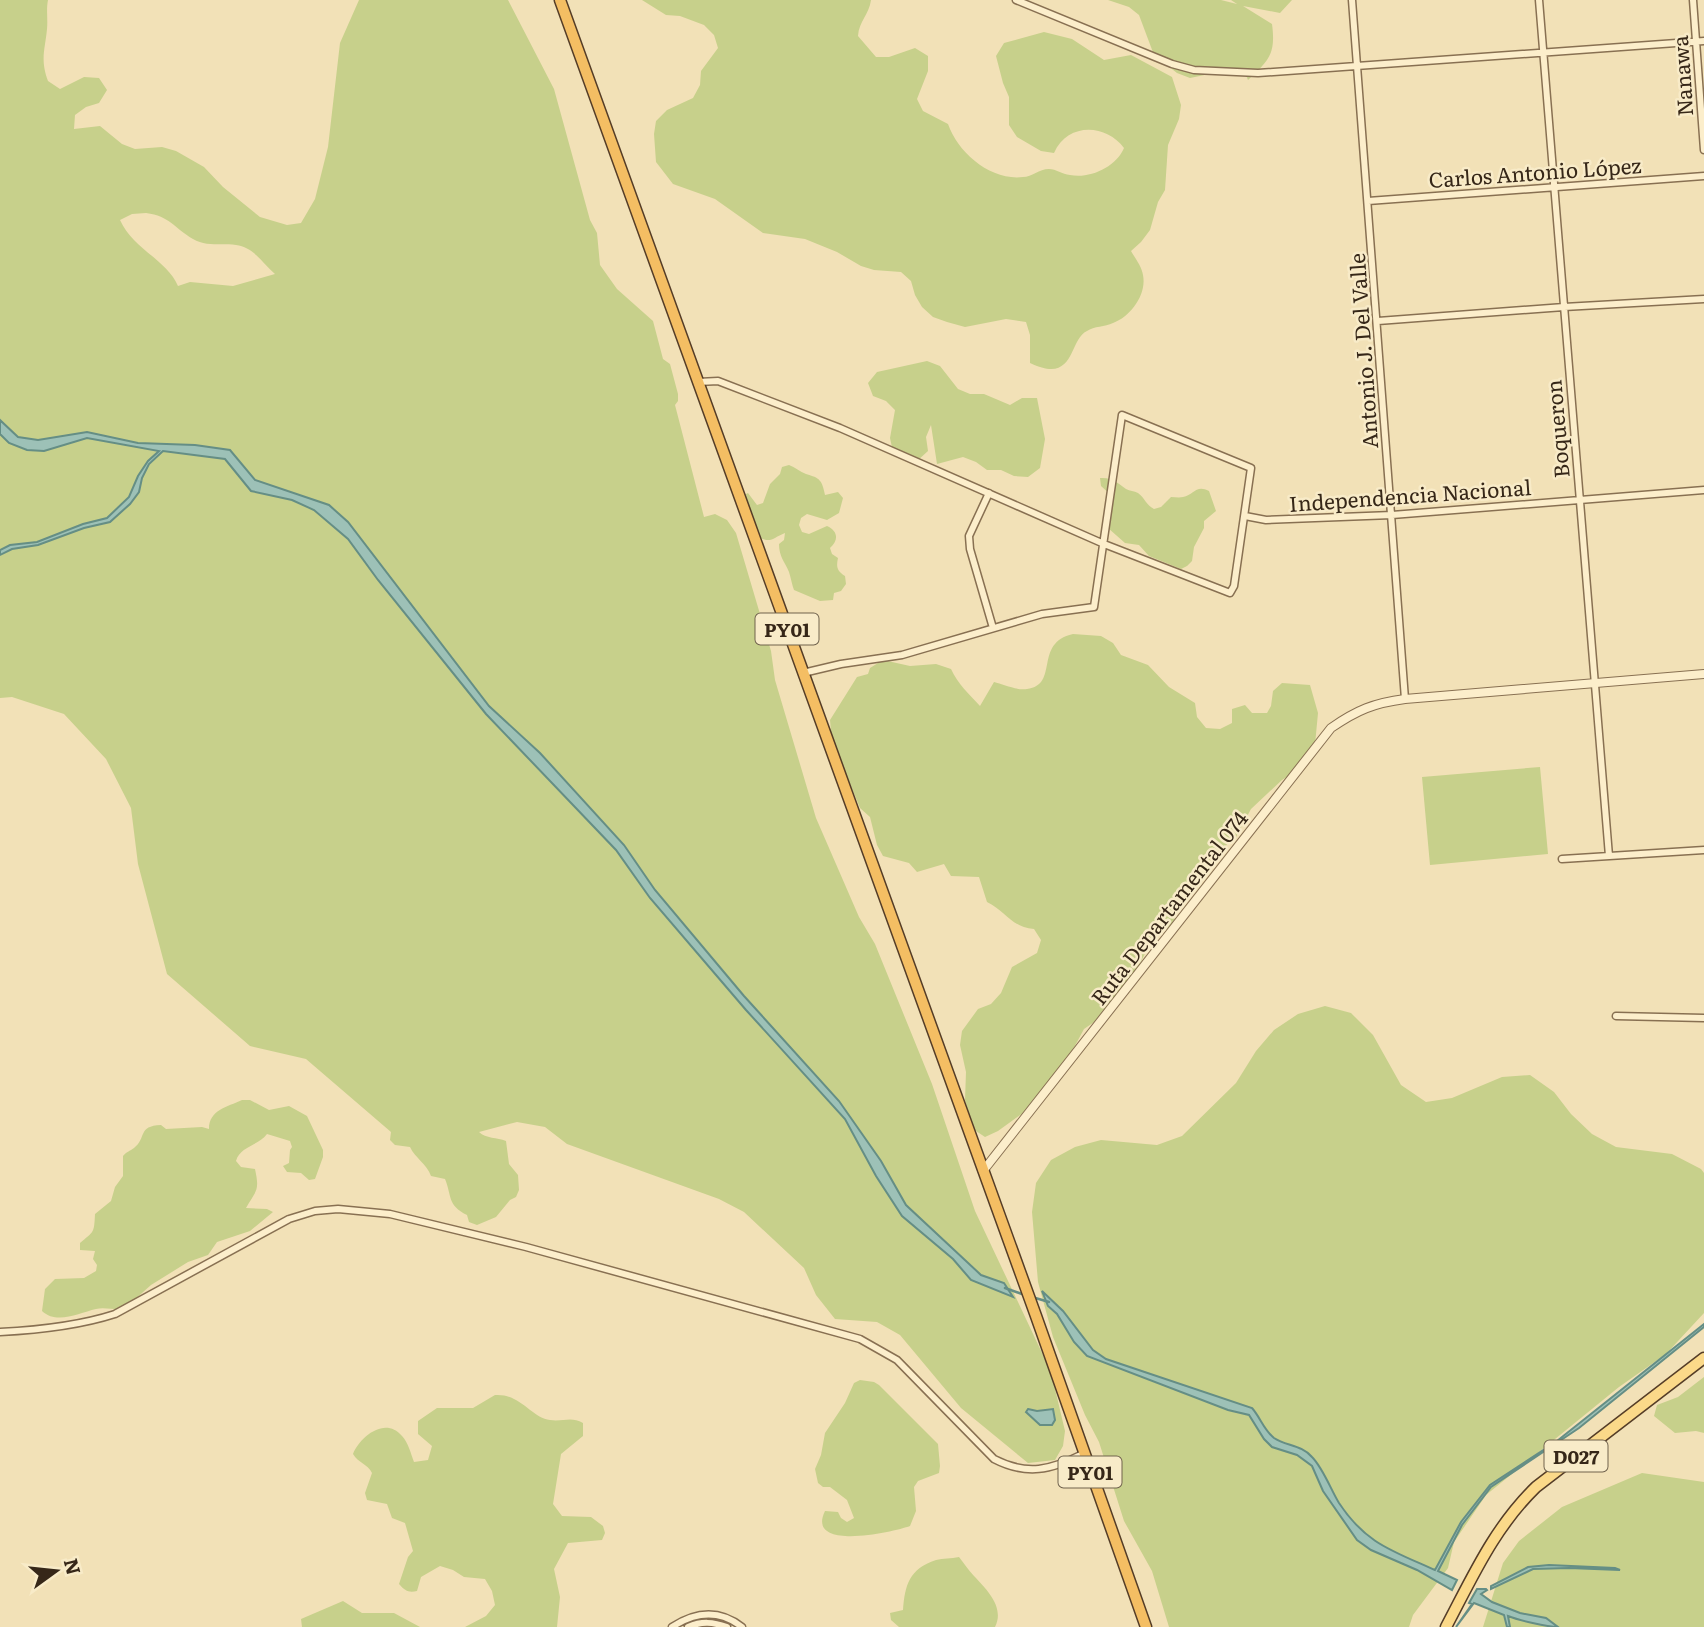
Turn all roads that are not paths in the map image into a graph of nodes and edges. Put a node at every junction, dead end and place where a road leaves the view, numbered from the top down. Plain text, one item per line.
1 (560, 0) edge
2 (1016, 0) edge
3 (1352, 0) edge
4 (1539, 0) edge
5 (1693, 0) edge
6 (1704, 41) edge
7 (1696, 42) junction
8 (1543, 53) junction
9 (1357, 66) junction
10 (1704, 150) edge
11 (1704, 176) edge
12 (1554, 187) junction
13 (1368, 201) junction
14 (1704, 299) edge
15 (1564, 307) junction
16 (1378, 321) junction
17 (698, 382) junction
18 (1704, 490) edge
19 (989, 494) junction
20 (1580, 500) junction
21 (1392, 515) junction
22 (1245, 516) junction
23 (1104, 544) junction
24 (993, 628) junction
25 (803, 673) junction
26 (1704, 674) edge
27 (1595, 683) junction
28 (1405, 699) junction
29 (1704, 850) edge
30 (1609, 856) junction
31 (1562, 859) dead end
32 (1616, 1016) dead end
33 (1704, 1018) edge
34 (983, 1171) junction
35 (0, 1332) edge
36 (1704, 1358) edge
37 (1083, 1454) junction
38 (672, 1627) edge
39 (688, 1627) edge
40 (727, 1627) edge
41 (743, 1627) edge
42 (1146, 1627) edge
43 (1447, 1627) edge

1 - 17 highway, PY01
2 - 9 street
3 - 9 street, Antonio J. Del Valle
4 - 8 street, Boqueron
5 - 7 street, Nanawa
6 - 7 street
7 - 8 street
7 - 10 street, Nanawa
8 - 9 street
8 - 12 street, Boqueron
9 - 13 street, Antonio J. Del Valle
11 - 12 street, Carlos Antonio López
12 - 13 street, Carlos Antonio López
12 - 15 street, Boqueron
13 - 16 street, Antonio J. Del Valle
14 - 15 street
15 - 16 street
15 - 20 street, Boqueron
16 - 21 street, Antonio J. Del Valle
17 - 19 street
17 - 25 highway, PY01
18 - 20 street, Independencia Nacional
19 - 23 street
19 - 24 street
20 - 21 street, Independencia Nacional
20 - 27 street, Boqueron
21 - 22 street, Independencia Nacional
21 - 28 street, Antonio J. Del Valle
22 - 23 street
22 - 23 street
23 - 24 street
24 - 25 street
25 - 34 highway, PY01
26 - 27 street, Ruta Departamental 074
27 - 28 street, Ruta Departamental 074
27 - 30 street, Boqueron
28 - 34 street, Ruta Departamental 074
29 - 30 street
30 - 31 street
32 - 33 street
34 - 37 highway, PY01
35 - 37 street
36 - 43 main road, D027
37 - 42 highway, PY01
38 - 41 street
39 - 40 street

